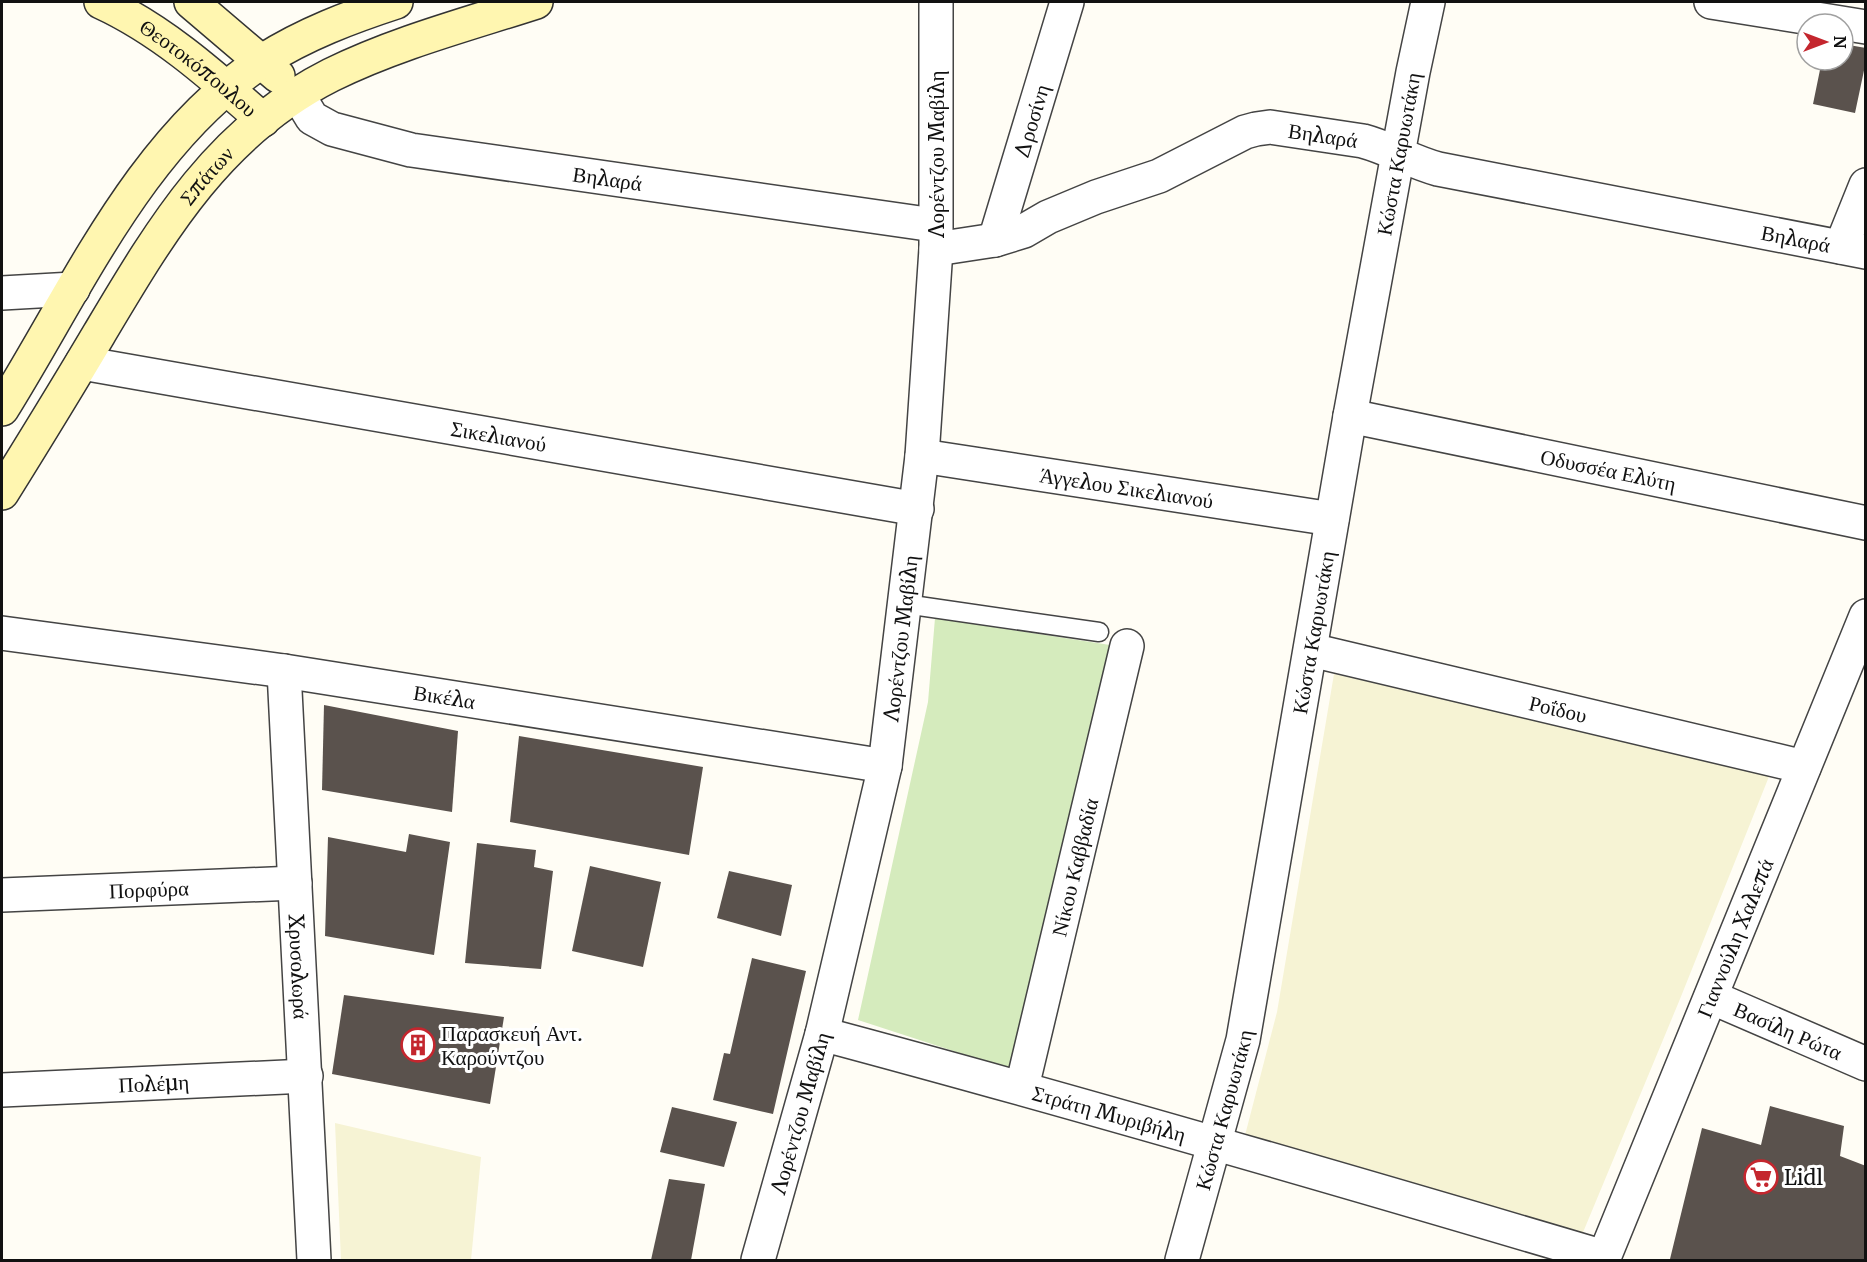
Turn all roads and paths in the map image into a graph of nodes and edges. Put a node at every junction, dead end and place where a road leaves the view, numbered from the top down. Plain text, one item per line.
1 (101, 2) edge
2 (191, 2) edge
3 (396, 2) edge
4 (536, 2) edge
5 (936, 2) edge
6 (1067, 2) edge
7 (1428, 2) edge
8 (1711, 2) edge
9 (1866, 27) edge
10 (262, 61) junction
11 (227, 88) junction
12 (298, 95) junction
13 (263, 120) junction
14 (1398, 155) junction
15 (1866, 185) edge
16 (935, 237) junction
17 (995, 240) junction
18 (1853, 250) edge
19 (73, 288) junction
20 (2, 293) edge
21 (82, 363) junction
22 (2, 409) edge
23 (1350, 416) junction
24 (922, 456) junction
25 (2, 493) edge
26 (917, 508) junction
27 (1332, 519) junction
28 (1866, 523) edge
29 (905, 604) junction
30 (1866, 616) edge
31 (2, 633) edge
32 (1113, 639) joint
33 (1311, 650) junction
34 (284, 671) junction
35 (885, 766) junction
36 (1804, 767) junction
37 (295, 883) junction
38 (2, 895) edge
39 (1711, 997) junction
40 (822, 1034) junction
41 (1866, 1064) edge
42 (306, 1076) junction
43 (1022, 1087) junction
44 (2, 1090) edge
45 (1216, 1142) junction
46 (1604, 1259) edge
47 (314, 1260) edge
48 (758, 1260) edge
49 (1182, 1260) edge

1 - 11 main road, Θεοτοκόπουλου
2 - 10 main road, Θεοτοκόπουλου
3 - 10 main road
4 - 12 main road, Σπάτων
5 - 16 street, Λορέντζου Μαβίλη
6 - 17 street, Δροσίνη
7 - 14 street, Κώστα Καρυωτάκη
8 - 9 street
10 - 11 main road
10 - 12 main road, Θεοτοκόπουλου
11 - 13 main road, Θεοτοκόπουλου
11 - 19 main road
12 - 13 main road, Σπάτων
12 - 16 street, Βηλαρά
13 - 21 main road, Σπάτων
14 - 17 street, Βηλαρά
14 - 18 street, Βηλαρά
14 - 23 street, Κώστα Καρυωτάκη
15 - 18 street
16 - 17 street, Βηλαρά
16 - 24 street, Λορέντζου Μαβίλη
19 - 20 street
19 - 22 main road
21 - 25 main road, Σπάτων
21 - 26 street, Σικελιανού
23 - 27 street, Κώστα Καρυωτάκη
23 - 28 street, Οδυσσέα Ελύτη
24 - 26 street, Λορέντζου Μαβίλη
24 - 27 street, Άγγελου Σικελιανού
26 - 29 street, Λορέντζου Μαβίλη
27 - 33 street, Κώστα Καρυωτάκη
29 - 32 lane
29 - 35 street, Λορέντζου Μαβίλη
30 - 36 street, Γιαννούλη Χαλεπά
31 - 34 street, Βικέλα
32 - 43 street, Νίκου Καββαδία
33 - 36 street, Ροΐδου
33 - 45 street, Κώστα Καρυωτάκη
34 - 35 street, Βικέλα
34 - 37 street, Χρυσολωρά
35 - 40 street, Λορέντζου Μαβίλη
36 - 39 street, Γιαννούλη Χαλεπά
37 - 38 street, Πορφύρα
37 - 42 street, Χρυσολωρά
39 - 41 street, Βασίλη Ρώτα
39 - 46 street, Γιαννούλη Χαλεπά
40 - 43 street, Στράτη Μυριβήλη
40 - 48 street, Λορέντζου Μαβίλη
42 - 44 street, Πολέμη
42 - 47 street, Χρυσολωρά
43 - 45 street, Στράτη Μυριβήλη
45 - 46 street, Στράτη Μυριβήλη
45 - 49 street, Κώστα Καρυωτάκη

